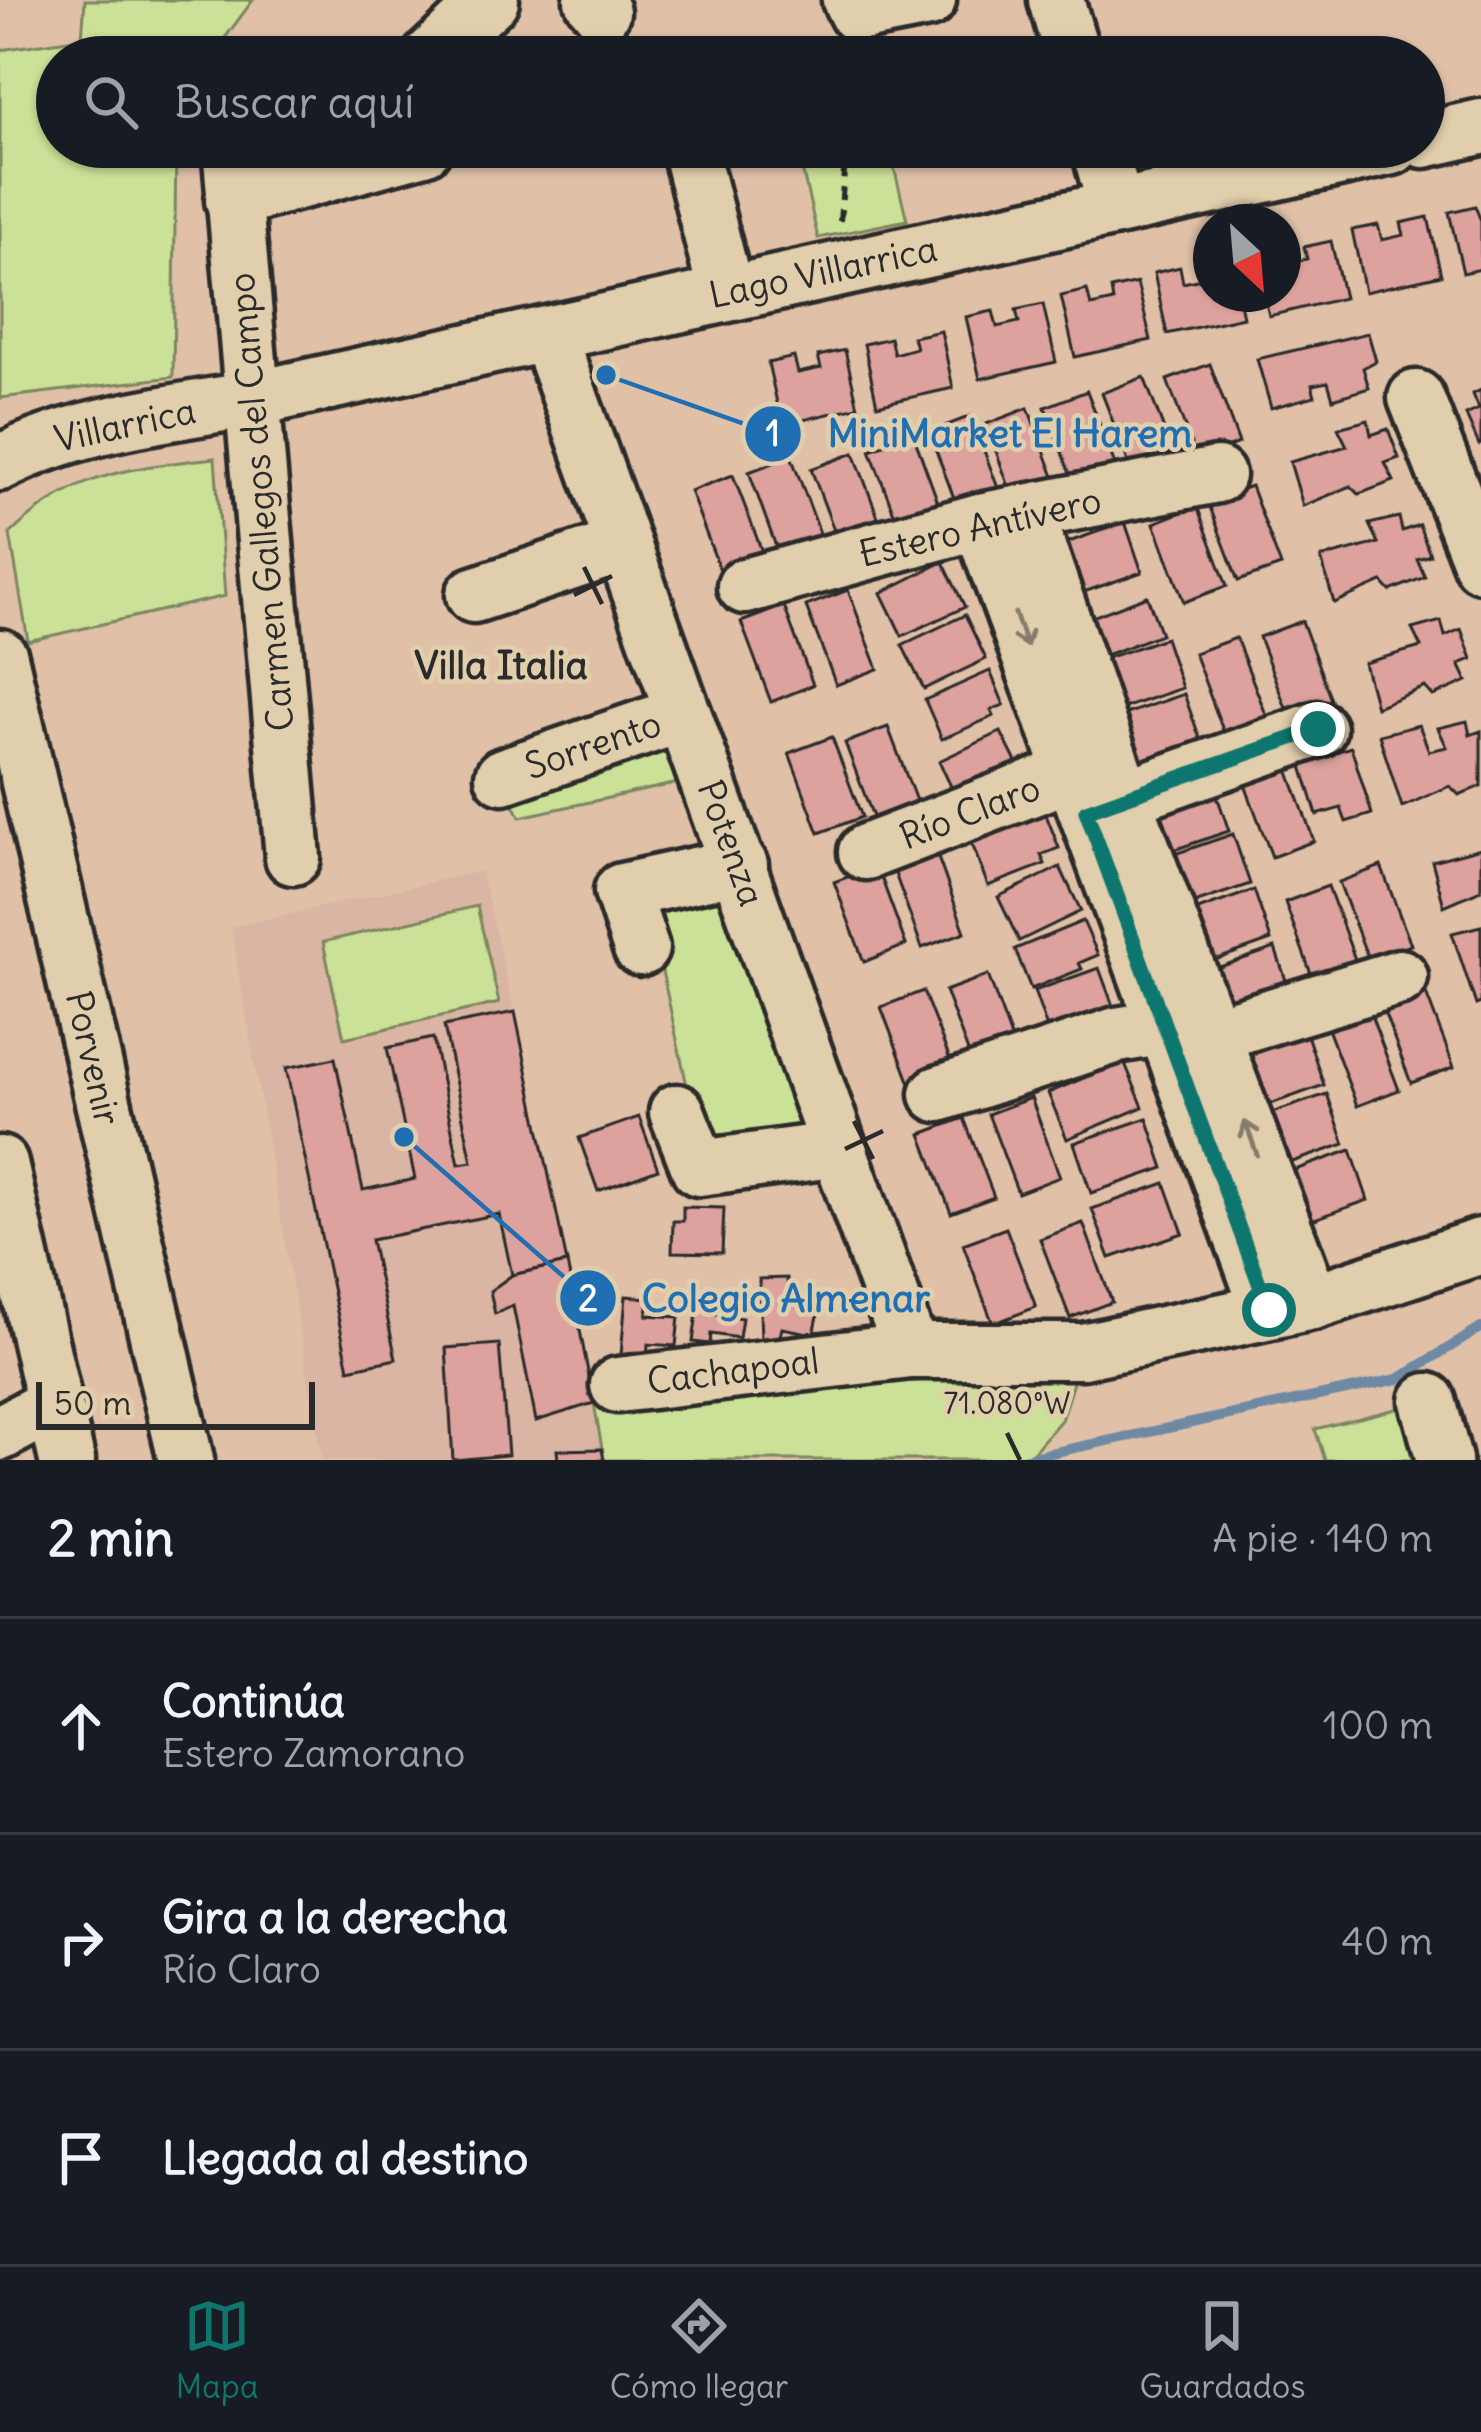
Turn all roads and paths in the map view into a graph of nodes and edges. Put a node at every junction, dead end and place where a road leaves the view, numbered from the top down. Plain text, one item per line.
1 (490, 0) edge
2 (928, 0) edge
3 (1056, 0) edge
4 (853, 7) edge
5 (452, 36) edge
6 (1066, 36) edge
7 (1481, 128) edge
8 (1445, 136) edge
9 (231, 168) edge
10 (277, 168) edge
11 (348, 168) edge
12 (694, 168) edge
13 (844, 168) edge
14 (1105, 168) edge
15 (1297, 168) edge
16 (233, 200) junction
17 (1116, 208) junction
18 (837, 268) junction
19 (726, 293) junction
20 (548, 335) junction
21 (1417, 398) dead end
22 (253, 399) junction
23 (0, 463) edge
24 (1217, 475) dead end
25 (1003, 517) junction
26 (623, 545) junction
27 (1481, 564) edge
28 (745, 586) dead end
29 (474, 595) dead end
30 (0, 657) edge
31 (683, 714) junction
32 (1318, 729) dead end
33 (503, 776) dead end
34 (1094, 793) junction
35 (866, 853) dead end
36 (293, 857) dead end
37 (740, 865) junction
38 (641, 948) dead end
39 (1400, 977) dead end
40 (1189, 1031) junction
41 (938, 1094) dead end
42 (677, 1112) dead end
43 (839, 1149) junction
44 (0, 1166) edge
45 (1481, 1246) edge
46 (1290, 1306) junction
47 (910, 1351) junction
48 (618, 1385) dead end
49 (1428, 1401) dead end
50 (54, 1405) junction
51 (0, 1433) edge
52 (67, 1460) edge
53 (186, 1460) edge
54 (1444, 1460) edge

1 - 5 street
2 - 4 street
3 - 6 street
7 - 8 street
9 - 16 street, Carmen Gallegos del Campo
10 - 16 street
11 - 16 street
12 - 19 street
13 - 18 path
14 - 17 street
15 - 17 street, Lago Villarrica
16 - 22 street, Carmen Gallegos del Campo
17 - 18 street, Lago Villarrica
18 - 19 street, Lago Villarrica
19 - 20 street, Lago Villarrica
20 - 22 street, Lago Villarrica
20 - 26 street, Potenza
21 - 27 street
22 - 23 street, Villarrica
22 - 36 street, Carmen Gallegos del Campo
24 - 25 street, Estero Antívero
25 - 28 street, Estero Antívero
25 - 34 street
26 - 29 street
26 - 31 street, Potenza
30 - 53 street, Porvenir
31 - 33 street, Sorrento
31 - 37 street, Potenza
32 - 34 street, Río Claro
34 - 35 street, Río Claro
34 - 40 street
37 - 38 street
37 - 43 street, Potenza
39 - 40 street
40 - 41 street
40 - 46 street
42 - 43 street
43 - 47 street, Potenza
44 - 50 street
45 - 46 street, Cachapoal
46 - 47 street, Cachapoal
47 - 48 street, Cachapoal
49 - 54 street
50 - 51 street
50 - 52 street

